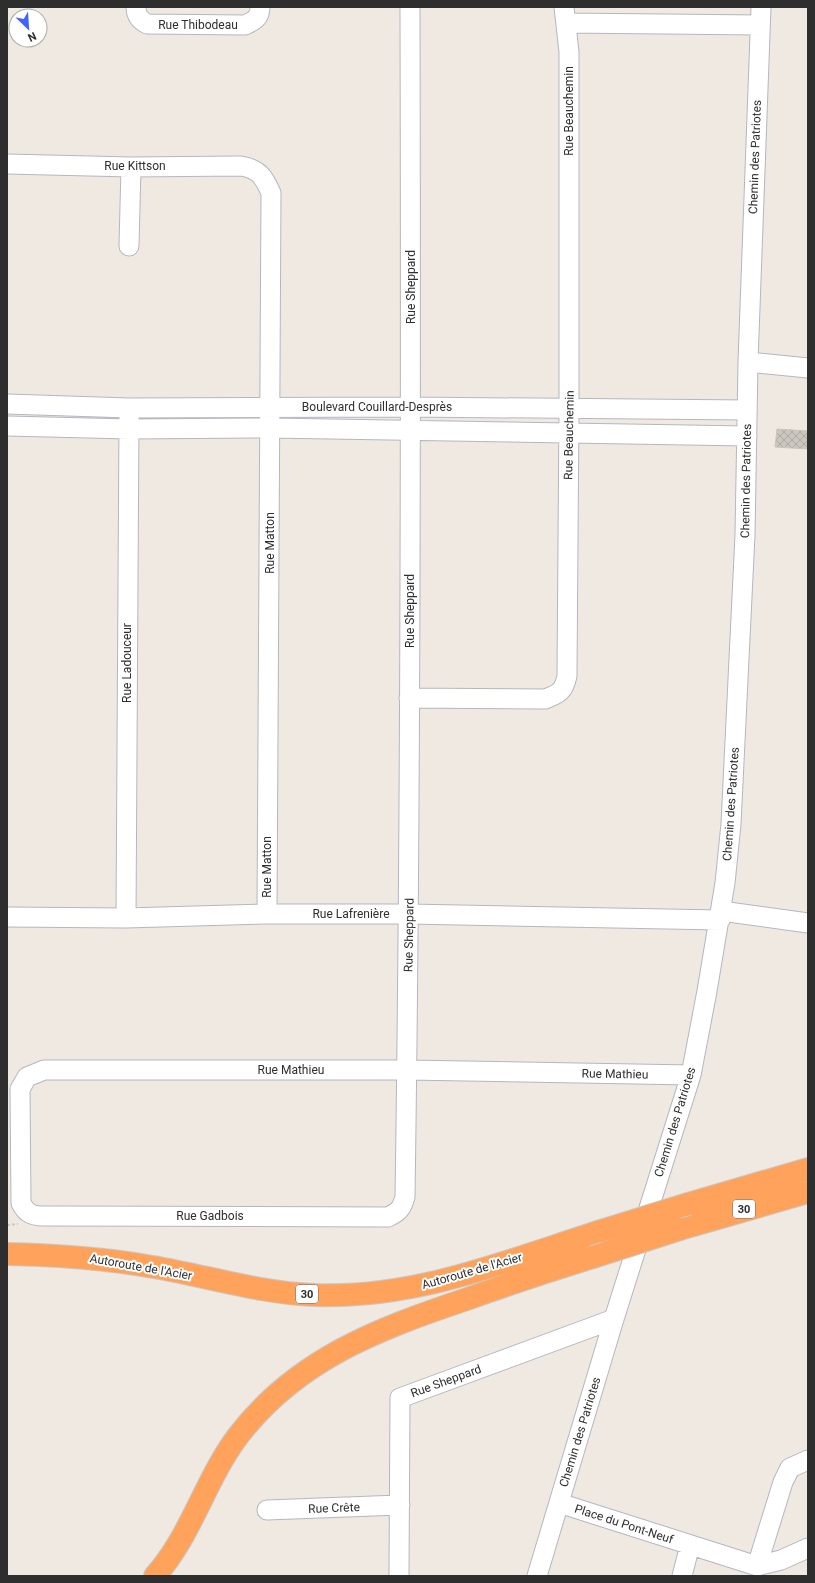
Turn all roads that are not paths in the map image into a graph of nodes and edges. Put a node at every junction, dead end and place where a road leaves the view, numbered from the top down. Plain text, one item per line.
1 (136, 7) edge
2 (260, 7) edge
3 (410, 7) edge
4 (565, 15) edge
5 (620, 15) edge
6 (760, 16) edge
7 (7, 164) edge
8 (131, 166) junction
9 (262, 174) joint
10 (129, 246) dead end
11 (748, 362) junction
12 (808, 368) edge
13 (7, 404) edge
14 (411, 407) junction
15 (129, 408) junction
16 (270, 408) junction
17 (569, 408) junction
18 (747, 410) junction
19 (7, 426) edge
20 (270, 428) junction
21 (129, 430) junction
22 (410, 431) junction
23 (568, 432) junction
24 (747, 436) junction
25 (409, 698) junction
26 (267, 914) junction
27 (409, 914) junction
28 (720, 916) junction
29 (7, 917) edge
30 (126, 918) junction
31 (808, 923) edge
32 (407, 1070) junction
33 (691, 1075) junction
34 (808, 1169) edge
35 (808, 1192) edge
36 (24, 1208) joint
37 (398, 1212) joint
38 (7, 1254) edge
39 (614, 1319) junction
40 (808, 1460) edge
41 (559, 1503) junction
42 (400, 1505) junction
43 (267, 1510) dead end
44 (690, 1545) junction
45 (808, 1548) edge
46 (757, 1566) junction
47 (155, 1576) edge
48 (399, 1576) edge
49 (537, 1576) edge
50 (682, 1576) edge

1 - 2 street, Rue Thibodeau
3 - 14 street, Rue Sheppard
4 - 5 street, Rue Beauchemin
4 - 17 street, Rue Beauchemin
5 - 6 street, Rue Beauchemin
6 - 11 street, Chemin des Patriotes
7 - 8 street, Rue Kittson
8 - 9 street, Rue Kittson
8 - 10 street
9 - 16 street, Rue Matton
11 - 12 street
11 - 18 street, Chemin des Patriotes
13 - 15 street, Boulevard Couillard-Desprès
14 - 16 street, Boulevard Couillard-Desprès
14 - 17 street, Boulevard Couillard-Desprès
14 - 22 street, Rue Sheppard
15 - 16 street, Boulevard Couillard-Desprès
15 - 21 street, Rue Ladouceur
16 - 20 street, Rue Matton
17 - 18 street, Boulevard Couillard-Desprès
17 - 23 street, Rue Beauchemin
18 - 24 street, Chemin des Patriotes
19 - 21 street, Boulevard Couillard-Desprès
20 - 21 street, Boulevard Couillard-Desprès
20 - 22 street, Boulevard Couillard-Desprès
20 - 26 street, Rue Matton
21 - 30 street, Rue Ladouceur
22 - 23 street, Boulevard Couillard-Desprès
22 - 25 street, Rue Sheppard
23 - 24 street, Boulevard Couillard-Desprès
23 - 25 street, Rue Beauchemin
24 - 28 street, Chemin des Patriotes
25 - 27 street, Rue Sheppard
26 - 27 street, Rue Lafrenière
26 - 30 street, Rue Lafrenière
27 - 28 street, Rue Lafrenière
27 - 32 street, Rue Sheppard
28 - 31 street, Rue Lafrenière
28 - 33 street, Chemin des Patriotes
29 - 30 street, Rue Lafrenière
32 - 33 street, Rue Mathieu
32 - 36 street, Rue Mathieu
32 - 37 street, Rue Sheppard
33 - 39 street, Chemin des Patriotes
34 - 38 highway, Autoroute de l'Acier / 30, bridge
35 - 47 highway, Autoroute de l'Acier / 30, bridge
36 - 37 street, Rue Gadbois
39 - 41 street, Chemin des Patriotes
39 - 42 street, Rue Sheppard
40 - 46 street
41 - 44 street, Place du Pont-Neuf
41 - 49 street, Chemin des Patriotes
42 - 43 street, Rue Crête
42 - 48 street, Rue Sheppard
44 - 46 street, Place du Pont-Neuf
44 - 50 street, Place du Pont-Neuf
45 - 46 street

